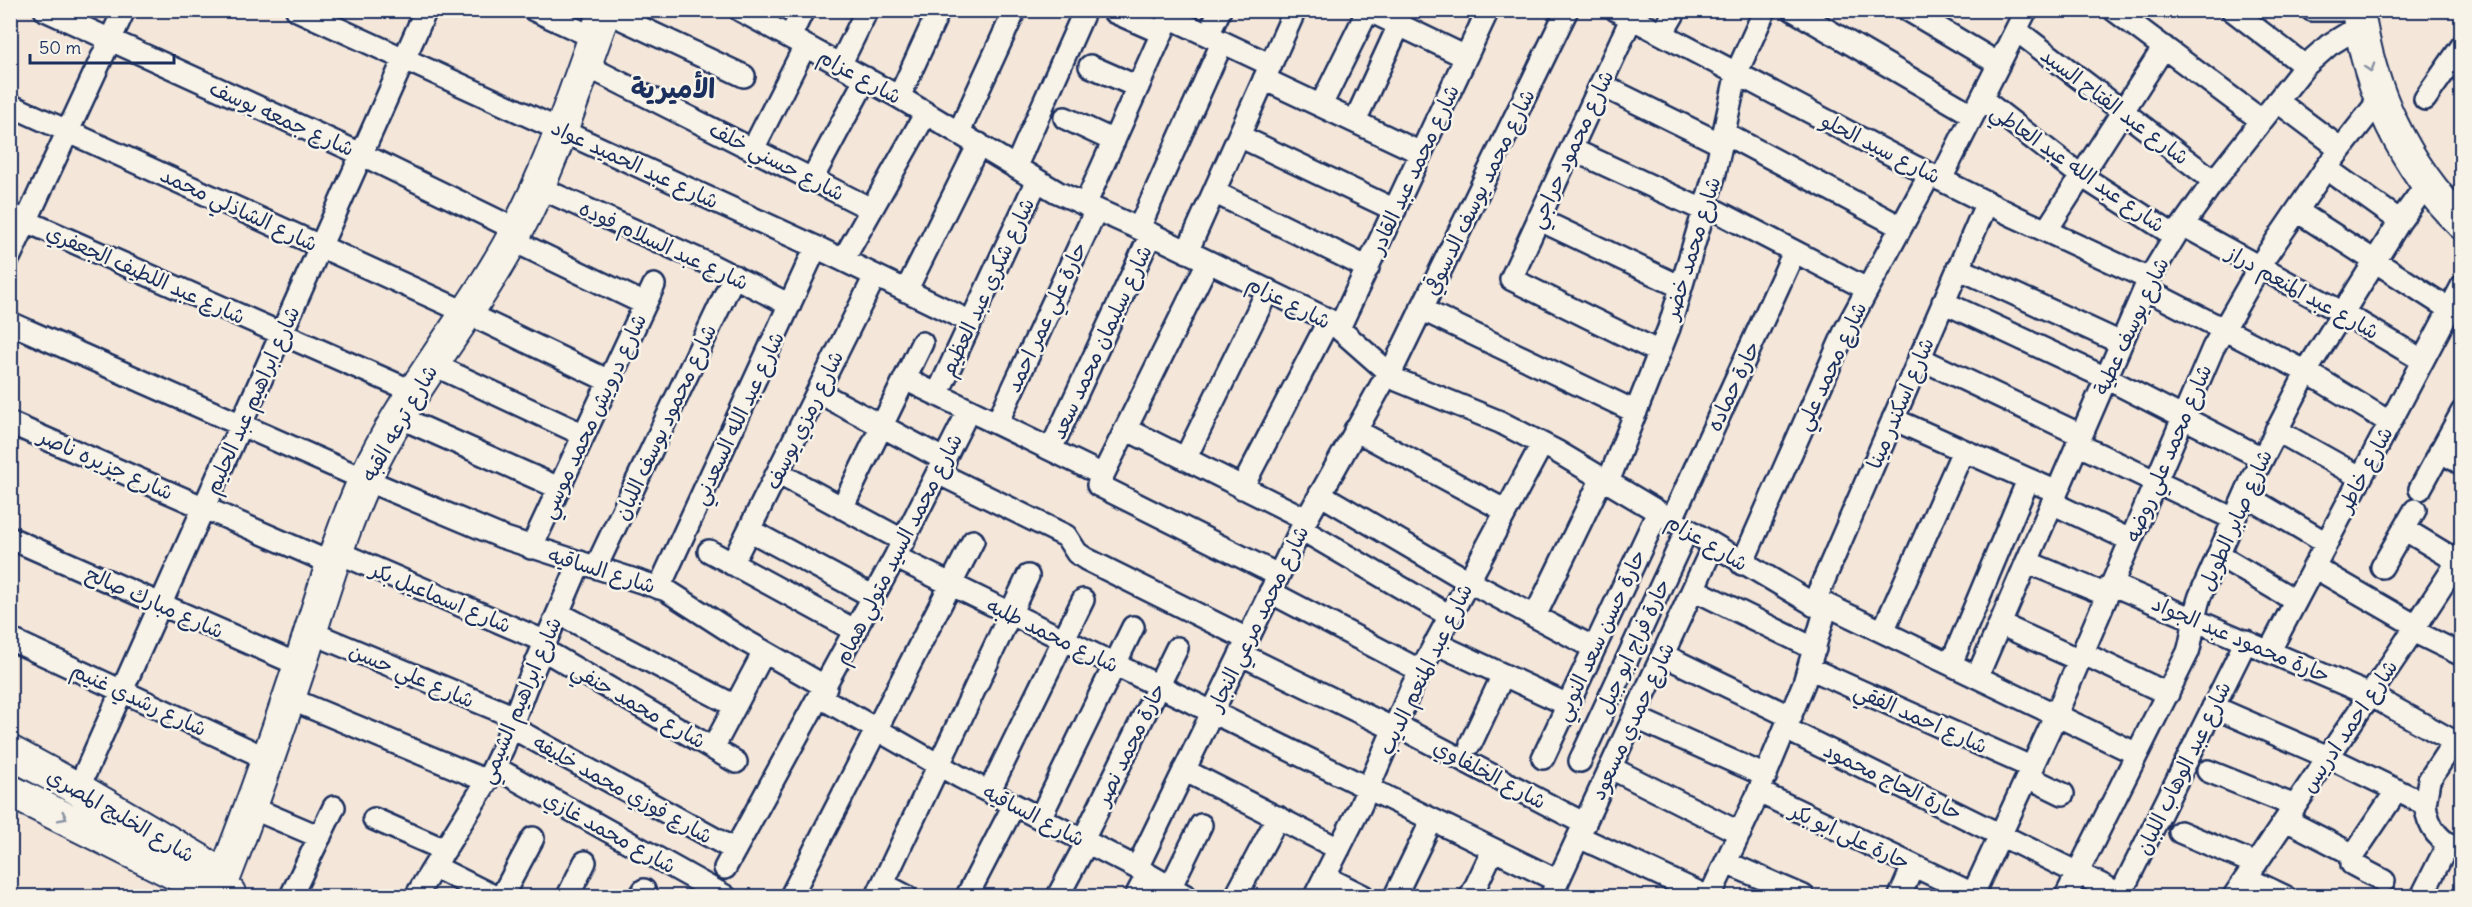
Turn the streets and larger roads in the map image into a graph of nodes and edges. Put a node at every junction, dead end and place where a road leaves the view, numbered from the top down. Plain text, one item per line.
1 (45, 10) edge
2 (124, 10) edge
3 (297, 10) edge
4 (426, 10) edge
5 (534, 10) edge
6 (740, 10) edge
7 (803, 10) edge
8 (867, 10) edge
9 (939, 10) edge
10 (1015, 10) edge
11 (1085, 10) edge
12 (1220, 10) edge
13 (1295, 10) edge
14 (1368, 10) edge
15 (1488, 10) edge
16 (1567, 10) edge
17 (1676, 10) edge
18 (1765, 10) edge
19 (1793, 10) edge
20 (1908, 10) edge
21 (2114, 10) edge
22 (2232, 10) edge
23 (2312, 10) edge
24 (1114, 12) edge
25 (1624, 15) edge
26 (2353, 16) edge
27 (2018, 17) edge
28 (1167, 20) edge
29 (1399, 25) junction
30 (597, 31) edge
31 (1662, 34) junction
32 (1215, 39) junction
33 (111, 40) junction
34 (798, 41) junction
35 (2462, 46) edge
36 (2164, 48) junction
37 (1466, 57) junction
38 (404, 59) junction
39 (1999, 64) junction
40 (840, 65) junction
41 (1090, 66) dead end
42 (2305, 66) junction
43 (1268, 72) junction
44 (1737, 72) junction
45 (744, 76) dead end
46 (866, 78) junction
47 (1601, 85) junction
48 (1138, 87) junction
49 (899, 97) junction
50 (2380, 99) junction
51 (2425, 99) dead end
52 (2277, 101) junction
53 (10, 105) edge
54 (1321, 105) junction
55 (1978, 107) junction
56 (2122, 111) junction
57 (926, 113) junction
58 (1065, 118) dead end
59 (2261, 120) junction
60 (1355, 121) junction
61 (560, 130) junction
62 (69, 131) junction
63 (959, 132) junction
64 (1239, 136) junction
65 (1723, 139) junction
66 (1114, 141) junction
67 (979, 144) junction
68 (753, 149) junction
69 (1571, 149) junction
70 (2341, 149) junction
71 (1421, 153) junction
72 (361, 154) junction
73 (1016, 166) junction
74 (2326, 168) junction
75 (2080, 175) junction
76 (1936, 177) junction
77 (812, 179) junction
78 (1037, 180) junction
79 (2214, 181) junction
80 (2427, 184) junction
81 (538, 188) junction
82 (1214, 192) junction
83 (1987, 202) junction
84 (1090, 207) junction
85 (1704, 208) junction
86 (871, 209) junction
87 (1395, 210) junction
88 (2297, 211) junction
89 (19, 217) edge
90 (1538, 219) junction
91 (2400, 221) junction
92 (2462, 223) edge
93 (1901, 227) junction
94 (1145, 231) junction
95 (2046, 231) junction
96 (2179, 231) junction
97 (515, 235) junction
98 (320, 246) junction
99 (816, 247) junction
100 (1187, 252) junction
101 (1794, 252) junction
102 (10, 256) edge
103 (843, 260) junction
104 (2375, 261) junction
105 (1208, 262) junction
106 (2260, 267) junction
107 (1368, 268) junction
108 (1958, 268) junction
109 (734, 276) junction
110 (875, 276) junction
111 (2147, 284) junction
112 (2462, 286) edge
113 (1680, 287) junction
114 (1867, 289) junction
115 (1268, 290) junction
116 (906, 291) junction
117 (650, 294) joint
118 (1943, 302) junction
119 (790, 305) junction
120 (1422, 309) junction
121 (2449, 309) junction
122 (466, 313) junction
123 (2343, 313) junction
124 (971, 322) junction
125 (10, 323) edge
126 (1334, 324) junction
127 (2224, 328) junction
128 (281, 334) junction
129 (2121, 343) junction
130 (922, 344) dead end
131 (1659, 352) junction
132 (1919, 358) junction
133 (2422, 360) junction
134 (432, 364) junction
135 (2307, 372) junction
136 (1389, 374) junction
137 (2106, 378) junction
138 (905, 380) junction
139 (609, 381) junction
140 (818, 392) junction
141 (937, 395) junction
142 (406, 404) junction
143 (969, 410) junction
144 (1636, 412) junction
145 (2462, 412) edge
146 (2183, 417) junction
147 (1893, 419) junction
148 (2389, 422) junction
149 (10, 423) edge
150 (997, 423) junction
151 (240, 425) junction
152 (883, 426) junction
153 (1126, 429) junction
154 (1355, 430) junction
155 (2277, 430) junction
156 (584, 435) junction
157 (2079, 439) junction
158 (1542, 444) junction
159 (1051, 449) junction
160 (1963, 451) junction
161 (2440, 452) junction
162 (2262, 458) junction
163 (1185, 459) junction
164 (2462, 464) edge
165 (942, 467) junction
166 (778, 473) junction
167 (2360, 477) junction
168 (366, 480) junction
169 (1101, 480) junction
170 (1605, 480) junction
171 (2028, 480) junction
172 (2155, 482) junction
173 (559, 488) junction
174 (1242, 488) junction
175 (2420, 489) dead end
176 (1320, 494) junction
177 (2245, 495) junction
178 (2054, 498) junction
179 (204, 507) junction
180 (842, 507) junction
181 (2415, 510) dead end
182 (1506, 511) junction
183 (2234, 519) junction
184 (1672, 521) junction
185 (1304, 524) junction
186 (2404, 529) junction
187 (749, 530) junction
188 (10, 538) edge
189 (2130, 540) junction
190 (973, 541) dead end
191 (2326, 543) junction
192 (1713, 546) junction
193 (531, 548) junction
194 (900, 549) junction
195 (709, 551) dead end
196 (2218, 555) junction
197 (335, 558) junction
198 (2460, 560) edge
199 (2027, 562) junction
200 (732, 564) junction
201 (1742, 564) junction
202 (588, 565) junction
203 (2314, 567) junction
204 (2382, 567) dead end
205 (1028, 576) dead end
206 (1468, 581) junction
207 (950, 584) junction
208 (1274, 584) junction
209 (659, 588) junction
210 (1693, 589) junction
211 (2109, 590) junction
212 (873, 597) junction
213 (1083, 600) dead end
214 (2296, 601) junction
215 (160, 604) junction
216 (1822, 607) junction
217 (558, 614) junction
218 (1010, 615) junction
219 (1450, 616) junction
220 (1534, 616) junction
221 (2193, 619) junction
222 (2000, 624) junction
223 (1133, 627) dead end
224 (2414, 629) junction
225 (856, 631) junction
226 (1883, 631) junction
227 (310, 632) junction
228 (10, 639) edge
229 (1064, 640) junction
230 (2246, 641) junction
231 (1436, 643) junction
232 (544, 645) junction
233 (1244, 647) junction
234 (1178, 648) dead end
235 (1594, 648) junction
236 (764, 652) junction
237 (2269, 652) junction
238 (2462, 655) edge
239 (1663, 656) junction
240 (2080, 656) junction
241 (1812, 658) junction
242 (1951, 664) junction
243 (299, 665) junction
244 (1114, 665) junction
245 (1421, 671) junction
246 (1503, 675) junction
247 (1977, 677) junction
248 (1158, 686) junction
249 (122, 690) junction
250 (823, 692) junction
251 (2168, 694) junction
252 (2370, 694) junction
253 (288, 698) junction
254 (1568, 705) junction
255 (735, 706) junction
256 (2213, 707) junction
257 (1212, 712) junction
258 (2056, 715) junction
259 (1634, 717) junction
260 (513, 722) junction
261 (1788, 723) junction
262 (1395, 727) junction
263 (875, 729) junction
264 (1589, 741) junction
265 (1471, 742) dead end
266 (2458, 744) edge
267 (713, 748) junction
268 (10, 752) edge
269 (2137, 754) junction
270 (2328, 757) junction
271 (268, 759) junction
272 (1543, 759) dead end
273 (1580, 761) dead end
274 (1614, 761) junction
275 (736, 762) dead end
276 (940, 766) junction
277 (1184, 770) junction
278 (2208, 771) dead end
279 (2030, 772) junction
280 (491, 774) junction
281 (1762, 784) junction
282 (1368, 788) junction
283 (78, 789) junction
284 (10, 790) edge
285 (2397, 790) junction
286 (989, 792) junction
287 (2063, 794) dead end
288 (2425, 804) junction
289 (1014, 805) junction
290 (334, 807) dead end
291 (252, 808) junction
292 (2291, 813) junction
293 (1040, 818) junction
294 (1278, 818) junction
295 (374, 819) dead end
296 (1432, 820) junction
297 (1201, 825) dead end
298 (1582, 831) junction
299 (2180, 832) dead end
300 (1740, 833) junction
301 (2001, 834) junction
302 (320, 837) junction
303 (533, 838) dead end
304 (1085, 841) junction
305 (1339, 849) junction
306 (2454, 849) edge
307 (1493, 850) junction
308 (2352, 856) junction
309 (440, 858) junction
310 (730, 859) joint
311 (585, 862) dead end
312 (1727, 863) junction
313 (1913, 866) junction
314 (1142, 871) junction
315 (2251, 871) junction
316 (2078, 873) junction
317 (1325, 877) junction
318 (2385, 880) dead end
319 (880, 890) edge
320 (228, 892) edge
321 (1178, 892) edge
322 (1555, 892) edge
323 (1977, 894) edge
324 (2122, 896) edge
325 (291, 897) edge
326 (416, 897) edge
327 (493, 897) edge
328 (502, 897) edge
329 (568, 897) edge
330 (725, 897) edge
331 (790, 897) edge
332 (906, 897) edge
333 (967, 897) edge
334 (1058, 897) edge
335 (1136, 897) edge
336 (1236, 897) edge
337 (1315, 897) edge
338 (1363, 897) edge
339 (1395, 897) edge
340 (1471, 897) edge
341 (1708, 897) edge
342 (1803, 897) edge
343 (1900, 897) edge
344 (2066, 897) edge
345 (2234, 897) edge
346 (2284, 897) edge
347 (2422, 897) edge

1 - 33 street, شارع جمعه يوسف
2 - 33 street
3 - 38 street, شارع عبد الحميد عواد
4 - 38 street, شارع ابراهيم عبد الحليم
5 - 30 street
6 - 34 street, شارع عزام
7 - 34 street
8 - 40 street
9 - 49 street
10 - 63 street
11 - 73 street
12 - 32 street, شارع سليمان محمد سعد
13 - 43 street
14 - 29 street
14 - 54 street
15 - 37 street, شارع محمد عبد القادر
16 - 120 street, شارع محمد يوسف الدسوقي
17 - 31 street
18 - 44 street, شارع محمد خضر
19 - 55 street, شارع عبد الله عبد العاطي
20 - 39 street
21 - 36 street
22 - 42 street
23 - 26 street
24 - 28 street
25 - 31 street, شارع سيد الحلو
25 - 47 street, شارع محمود حراجي
26 - 42 street, شارع يوسف عطية
26 -> 50 street
27 - 39 street, شارع محمد علي
27 - 56 street, شارع عبد الفتاح السيد
28 - 32 street
28 - 48 street, حارة علي عمر احمد
29 - 37 street
29 - 60 street
30 - 45 street
30 - 61 street, شارع ترعه القبه
30 - 68 street, شارع حسني خلف
31 - 44 street, شارع سيد الحلو
32 - 43 street
32 - 94 street, شارع سليمان محمد سعد
33 - 62 street
33 - 72 street, شارع جمعه يوسف
34 - 40 street, شارع عزام
34 - 68 street
35 - 51 street
36 - 56 street
36 - 59 street
37 - 71 street, شارع محمد عبد القادر
38 - 61 street, شارع عبد الحميد عواد
38 - 72 street, شارع ابراهيم عبد الحليم
39 - 55 street, شارع محمد علي
40 - 46 street, شارع عزام
41 - 48 street
42 - 52 street, شارع يوسف عطية
43 - 54 street
43 - 64 street
44 - 65 street, شارع محمد خضر
44 - 76 street, شارع سيد الحلو
46 - 49 street, شارع عزام
46 - 77 street
47 - 65 street
47 - 69 street, شارع محمود حراجي
48 - 66 street, حارة علي عمر احمد
49 - 57 street, شارع عزام
50 - 70 street, شارع محمد علي روضه
50 - 80 street
52 - 59 street, شارع يوسف عطية
52 - 70 street
53 - 62 street, شارع الشاذلي محمد
54 - 60 street
55 - 75 street, شارع عبد الله عبد العاطي
55 - 76 street, شارع محمد علي
56 - 75 street
56 - 79 street, شارع عبد الفتاح السيد
57 - 63 street, شارع عزام
57 - 86 street
58 - 66 street
59 - 79 street, شارع يوسف عطية
60 - 71 street
61 - 81 street, شارع ترعه القبه
61 - 99 street, شارع عبد الحميد عواد
62 - 89 street
62 - 98 street, شارع الشاذلي محمد
63 - 67 street, شارع عزام
64 - 82 street
64 - 87 street
65 - 85 street, شارع محمد خضر
65 - 93 street
66 - 84 street, حارة علي عمر احمد
67 - 73 street, شارع عزام
67 - 116 street
68 - 77 street, شارع حسني خلف
69 - 85 street
69 - 90 street, شارع محمود حراجي
70 - 74 street, شارع محمد علي روضه
71 - 87 street, شارع محمد عبد القادر
72 - 97 street, شارع جمعه يوسف
72 - 98 street, شارع ابراهيم عبد الحليم
73 - 78 street, شارع عزام
74 - 88 street, شارع محمد علي روضه
74 - 91 street
75 - 95 street
75 - 96 street, شارع عبد الله عبد العاطي
76 - 83 street, شارع سيد الحلو
76 - 93 street, شارع محمد علي
77 - 86 street, شارع حسني خلف
78 - 84 street, شارع عزام
78 - 124 street, شارع شكري عبد العظيم
79 - 96 street, شارع يوسف عطية
80 - 91 street, شارع صابر الطويل
80 - 92 street
81 - 97 street, شارع ترعه القبه
81 - 109 street, شارع عبد السلام فوده
82 - 100 street
82 - 107 street
83 - 95 street, شارع سيد الحلو
83 - 108 street, شارع اسكندر مينا
84 - 94 street, شارع عزام
84 - 150 street, حارة علي عمر احمد
85 - 101 street
85 - 113 street, شارع محمد خضر
86 - 103 street
87 - 107 street, شارع محمد عبد القادر
88 - 104 street
88 - 106 street, شارع محمد علي روضه
89 - 102 street
89 - 128 street, شارع عبد اللطيف الجعفري
90 - 113 street
90 - 131 street, شارع محمود حراجي
91 - 104 street, شارع صابر الطويل
93 - 114 street, شارع محمد علي
94 - 100 street, شارع عزام
94 - 159 street, شارع سليمان محمد سعد
95 - 111 street, شارع سيد الحلو
96 - 106 street, شارع عبد المنعم دراز
96 - 111 street, شارع يوسف عطية
97 - 117 street, شارع جمعه يوسف
97 - 122 street, شارع ترعه القبه
98 - 122 street, شارع الشاذلي محمد
98 - 128 street, شارع ابراهيم عبد الحليم
99 - 103 street, شارع عبد الحميد عواد
99 - 119 street, شارع عبد الله السعدني
100 - 105 street, شارع عزام
101 - 114 street
101 - 184 street, حارة حماده
103 - 110 street, شارع عبد الحميد عواد
104 - 121 street
104 - 123 street, شارع صابر الطويل
105 - 115 street, شارع عزام
105 - 153 street
106 - 123 street, شارع عبد المنعم دراز
106 - 127 street, شارع محمد علي روضه
107 - 126 street, شارع محمد عبد القادر
108 - 118 street, شارع اسكندر مينا
108 - 129 street
109 - 119 street, شارع عبد السلام فوده
109 - 202 street, شارع محمود يوسف اللبان
110 - 116 street, شارع عبد الحميد عواد
110 - 140 street, شارع رمزي يوسف
111 - 127 street, شارع سيد الحلو
111 - 129 street, شارع يوسف عطية
112 - 121 street, شارع خاطر
113 - 131 street, شارع محمد خضر
114 - 201 street, شارع محمد علي
115 - 126 street, شارع عزام
115 - 163 street
116 - 124 street, شارع عبد الحميد عواد
117 - 139 street, شارع درويش محمد موسي
118 - 132 street, شارع اسكندر مينا
118 - 137 street
119 - 209 street, شارع عبد الله السعدني
120 - 136 street, شارع محمد يوسف الدسوقي
120 - 144 street
121 - 133 street, شارع خاطر
122 - 134 street, شارع ترعه القبه
122 - 139 street, شارع الشاذلي محمد
123 - 133 street, شارع عبد المنعم دراز
123 - 135 street, شارع صابر الطويل
124 - 141 street, شارع شكري عبد العظيم
125 - 151 street, شارع الساقيه
126 - 136 street, شارع عزام
126 - 174 street, شارع محمد عبد القادر
127 - 135 street, شارع سيد الحلو
127 - 146 street, شارع محمد علي روضه
128 - 142 street, شارع عبد اللطيف الجعفري
128 - 151 street, شارع ابراهيم عبد الحليم
129 - 137 street, شارع يوسف عطية
130 - 138 street
131 - 144 street, شارع محمد خضر
132 - 147 street, شارع اسكندر مينا
132 - 157 street
133 - 148 street, شارع خاطر
134 - 142 street, شارع ترعه القبه
134 - 156 street
135 - 148 street, شارع سيد الحلو
135 - 155 street, شارع صابر الطويل
136 - 154 street, شارع محمد مرعي النجار
136 - 158 street, شارع عزام
137 - 146 street
137 - 157 street, شارع يوسف عطية
138 - 141 street
138 - 152 street
139 - 156 street, شارع درويش محمد موسي
140 - 152 street
140 - 166 street, شارع رمزي يوسف
141 - 143 street
142 - 168 street, شارع ترعه القبه
142 - 173 street, شارع عبد اللطيف الجعفري
143 - 150 street
143 - 165 street, شارع محمد السيد متولي همام
144 - 170 street, شارع محمد خضر
145 - 161 street
146 - 162 street
146 - 172 street, شارع محمد علي روضه
147 - 160 street
147 - 216 street, شارع اسكندر مينا
148 - 167 street, شارع خاطر
149 - 179 street, شارع جزيره ناصر
150 - 159 street
151 - 168 street, شارع الساقيه
151 - 179 street, شارع ابراهيم عبد الحليم
152 - 165 street
152 - 180 street
153 - 163 street
153 - 169 street
154 - 176 street, شارع محمد مرعي النجار
154 - 182 street
155 - 162 street, شارع صابر الطويل
155 - 167 street
156 - 173 street, شارع درويش محمد موسي
157 - 172 street
157 - 178 street, شارع يوسف عطية
158 - 170 street, شارع عزام
158 - 182 street, شارع عبد المنعم الديب
159 - 169 street
160 - 171 street
160 - 226 street
161 - 164 street
161 - 175 street
162 - 177 street, شارع صابر الطويل
163 - 174 street
165 - 194 street, شارع محمد السيد متولي همام
165 - 233 street, شارع الخلفاوي
166 - 180 street, شارع محمد طلبه
166 - 187 street, شارع رمزي يوسف
167 - 191 street, شارع خاطر
168 - 193 street, شارع الساقيه
168 - 197 street, شارع ترعه القبه
169 - 208 street
170 - 184 street, شارع عزام
170 - 220 street, شارع محمد خضر
171 - 178 street
171 - 242 street
172 - 183 street
172 - 189 street, شارع محمد علي روضه
173 - 193 street, شارع درويش محمد موسي
174 - 185 street
176 - 185 street, شارع محمد مرعي النجار
176 - 206 street
177 - 183 street, شارع صابر الطويل
177 - 191 street
178 - 189 street
178 - 199 street, شارع يوسف عطية
179 - 197 street, شارع جزيره ناصر
179 - 215 street, شارع ابراهيم عبد الحليم
180 - 194 street, شارع محمد طلبه
181 - 186 street
182 - 206 street, شارع عبد المنعم الديب
183 - 196 street, شارع صابر الطويل
184 - 192 street, شارع عزام
184 - 235 street, حارة حسن سعد النوبي
184 - 264 street, حارة فراج ابو جبل
185 - 208 street, شارع محمد مرعي النجار
185 - 219 street
186 - 198 street
186 - 204 street
187 - 200 street, شارع رمزي يوسف
187 - 212 street
188 - 215 street, شارع مبارك صالح
189 - 211 street, شارع محمد علي روضه
190 - 207 street
191 - 203 street, شارع خاطر
192 - 201 street, شارع عزام
192 - 210 street, شارع حمدي مسعود
193 - 202 street, شارع الساقيه
194 - 207 street, شارع محمد طلبه
194 - 212 street, شارع محمد السيد متولي همام
195 - 200 street
196 - 214 street
196 - 221 street, شارع صابر الطويل
197 - 227 street, شارع ترعه القبه
197 - 232 street, شارع اسماعيل بكر
198 - 224 street, شارع احمد ادريس
199 - 211 street, حارة محمود عبد الجواد
199 - 222 street, شارع يوسف عطية
200 - 225 street
201 - 216 street, شارع عزام
202 - 209 street, شارع الساقيه
202 - 217 street, شارع ابراهيم الشيمي
203 - 214 street, شارع خاطر
203 - 224 street
205 - 218 street
206 - 219 street, شارع عبد المنعم الديب
206 - 220 street
207 - 218 street, شارع محمد طلبه
207 - 263 street
208 - 233 street, شارع محمد مرعي النجار
208 - 245 street
209 - 236 street, شارع الساقيه
210 - 239 street, شارع حمدي مسعود
210 - 241 street, شارع احمد الفقي
211 - 221 street, حارة محمود عبد الجواد
211 - 240 street, شارع محمد علي روضه
212 - 225 street, شارع محمد السيد متولي همام
213 - 229 street
214 - 237 street, شارع خاطر
215 - 243 street, شارع مبارك صالح
215 - 249 street, شارع ابراهيم عبد الحليم
216 - 226 street, شارع عزام
216 - 241 street, شارع اسكندر مينا
217 - 232 street, شارع ابراهيم الشيمي
217 - 255 street
218 - 229 street, شارع محمد طلبه
218 - 276 street
219 - 231 street, شارع عبد المنعم الديب
220 - 235 street
221 - 230 street, حارة محمود عبد الجواد
221 - 251 street, شارع صابر الطويل
222 - 240 street
222 - 247 street, شارع يوسف عطية
223 - 244 street
224 - 238 street
224 - 252 street, شارع احمد ادريس
225 - 250 street, شارع محمد السيد متولي همام
226 - 242 street, شارع عزام
227 - 243 street, شارع ترعه القبه
227 - 260 street, شارع علي حسن
228 - 249 street, شارع رشدي غنيم
229 - 244 street, شارع محمد طلبه
229 - 286 street
230 - 237 street, حارة محمود عبد الجواد
230 - 256 street, شارع عبد الوهاب اللبان
231 - 245 street, شارع عبد المنعم الديب
231 - 246 street
232 - 260 street, شارع ابراهيم الشيمي
232 - 267 street, شارع محمد حنفي
233 - 257 street, شارع محمد مرعي النجار
233 - 262 street, شارع الخلفاوي
234 - 248 street, حارة محمد نصر
235 - 254 street, حارة حسن سعد النوبي
236 - 250 street, شارع الساقيه
236 - 255 street
237 - 252 street, حارة محمود عبد الجواد
239 - 259 street, شارع حمدي مسعود
239 - 261 street, حارة الحاج محمود
240 - 251 street
240 - 258 street, شارع محمد علي روضه
241 - 261 street, شارع اسكندر مينا
241 - 279 street, شارع احمد الفقي
242 - 247 street, شارع عزام
243 - 253 street, شارع ترعه القبه
244 - 248 street, شارع محمد طلبه
244 - 293 street
245 - 262 street, شارع عبد المنعم الديب
246 - 254 street
246 - 265 street
247 - 258 street, شارع عزام
248 - 257 street, شارع محمد طلبه
248 - 304 street, حارة محمد نصر
249 - 271 street, شارع رشدي غنيم
249 - 283 street, شارع ابراهيم عبد الحليم
250 - 263 street, شارع الساقيه
250 - 310 street, شارع محمد السيد متولي همام
251 - 269 street, شارع صابر الطويل
252 - 266 street, حارة محمود عبد الجواد
252 - 270 street, شارع احمد ادريس
253 - 271 street, شارع ترعه القبه
253 - 280 street, شارع محمد غازي
254 - 272 street, حارة حسن سعد النوبي
255 - 267 street
256 - 270 street
256 - 324 street, شارع عبد الوهاب اللبان
257 - 277 street, شارع محمد مرعي النجار
257 - 282 street, شارع محمد طلبه
258 - 269 street, شارع عزام
258 - 279 street, شارع محمد علي روضه
259 - 274 street, شارع حمدي مسعود
259 - 281 street, حارة على ابو بكر
260 - 280 street, شارع ابراهيم الشيمي
260 - 310 street, شارع فوزي محمد خليفه
261 - 281 street, شارع اسكندر مينا
261 - 301 street, حارة الحاج محمود
262 - 282 street, شارع عبد المنعم الديب
262 - 298 street, شارع الخلفاوي
263 - 276 street, شارع الساقيه
263 - 331 street
264 - 273 street, حارة فراج ابو جبل
264 - 274 street
266 - 288 street
267 - 275 street, شارع محمد حنفي
268 - 283 street, شارع الخليج المصري
269 - 316 street, شارع صابر الطويل
270 - 285 street
270 - 292 street, شارع احمد ادريس
271 - 291 street, شارع ترعه القبه
274 - 298 street, شارع حمدي مسعود
274 - 300 street
276 - 286 street, شارع الساقيه
276 - 319 street
277 - 294 street
277 - 314 street, شارع محمد مرعي النجار
278 - 292 street
279 - 287 street, شارع احمد الفقي
279 - 301 street, شارع محمد علي روضه
280 - 309 street, شارع ابراهيم الشيمي
280 - 330 street, شارع محمد غازي
281 - 300 street, شارع اسكندر مينا
281 - 313 street, حارة على ابو بكر
282 - 296 street, شارع محمد طلبه
282 - 305 street, شارع عبد المنعم الديب
283 - 320 street, شارع الخليج المصري
284 -> 320 street, شارع الخليج المصري
285 - 288 street
285 - 308 street
286 - 289 street, شارع الساقيه
288 - 306 street
289 - 293 street, شارع الساقيه
289 - 333 street
290 - 302 street
291 - 302 street
291 - 320 street, شارع ترعه القبه
292 - 308 street
292 - 315 street, شارع احمد ادريس
293 - 304 street, شارع الساقيه
294 - 305 street
294 - 336 street
295 - 309 street
296 - 307 street, شارع محمد طلبه
296 - 339 street
297 - 321 street
298 - 322 street, شارع حمدي مسعود
298 - 341 street, شارع الخلفاوي
299 - 315 street
300 - 312 street, شارع اسكندر مينا
301 - 316 street, حارة الحاج محمود
301 - 323 street, شارع محمد علي روضه
302 - 325 street
303 - 328 street
304 - 314 street, شارع الساقيه
304 - 334 street, حارة محمد نصر
305 - 317 street, شارع عبد المنعم الديب
306 - 347 street
307 - 322 street, شارع محمد طلبه
307 - 340 street
308 - 318 street
309 - 326 street, شارع ابراهيم الشيمي
309 - 327 street
311 - 329 street
312 - 341 street, شارع اسكندر مينا
312 - 342 street
313 - 323 street, حارة على ابو بكر
313 - 343 street
314 - 321 street, شارع الساقيه
314 - 335 street, شارع محمد مرعي النجار
315 - 345 street, شارع احمد ادريس
315 - 346 street
316 - 324 street, حارة الحاج محمود
316 - 344 street, شارع صابر الطويل
317 - 337 street, شارع عبد المنعم الديب
317 - 338 street
319 - 332 street

